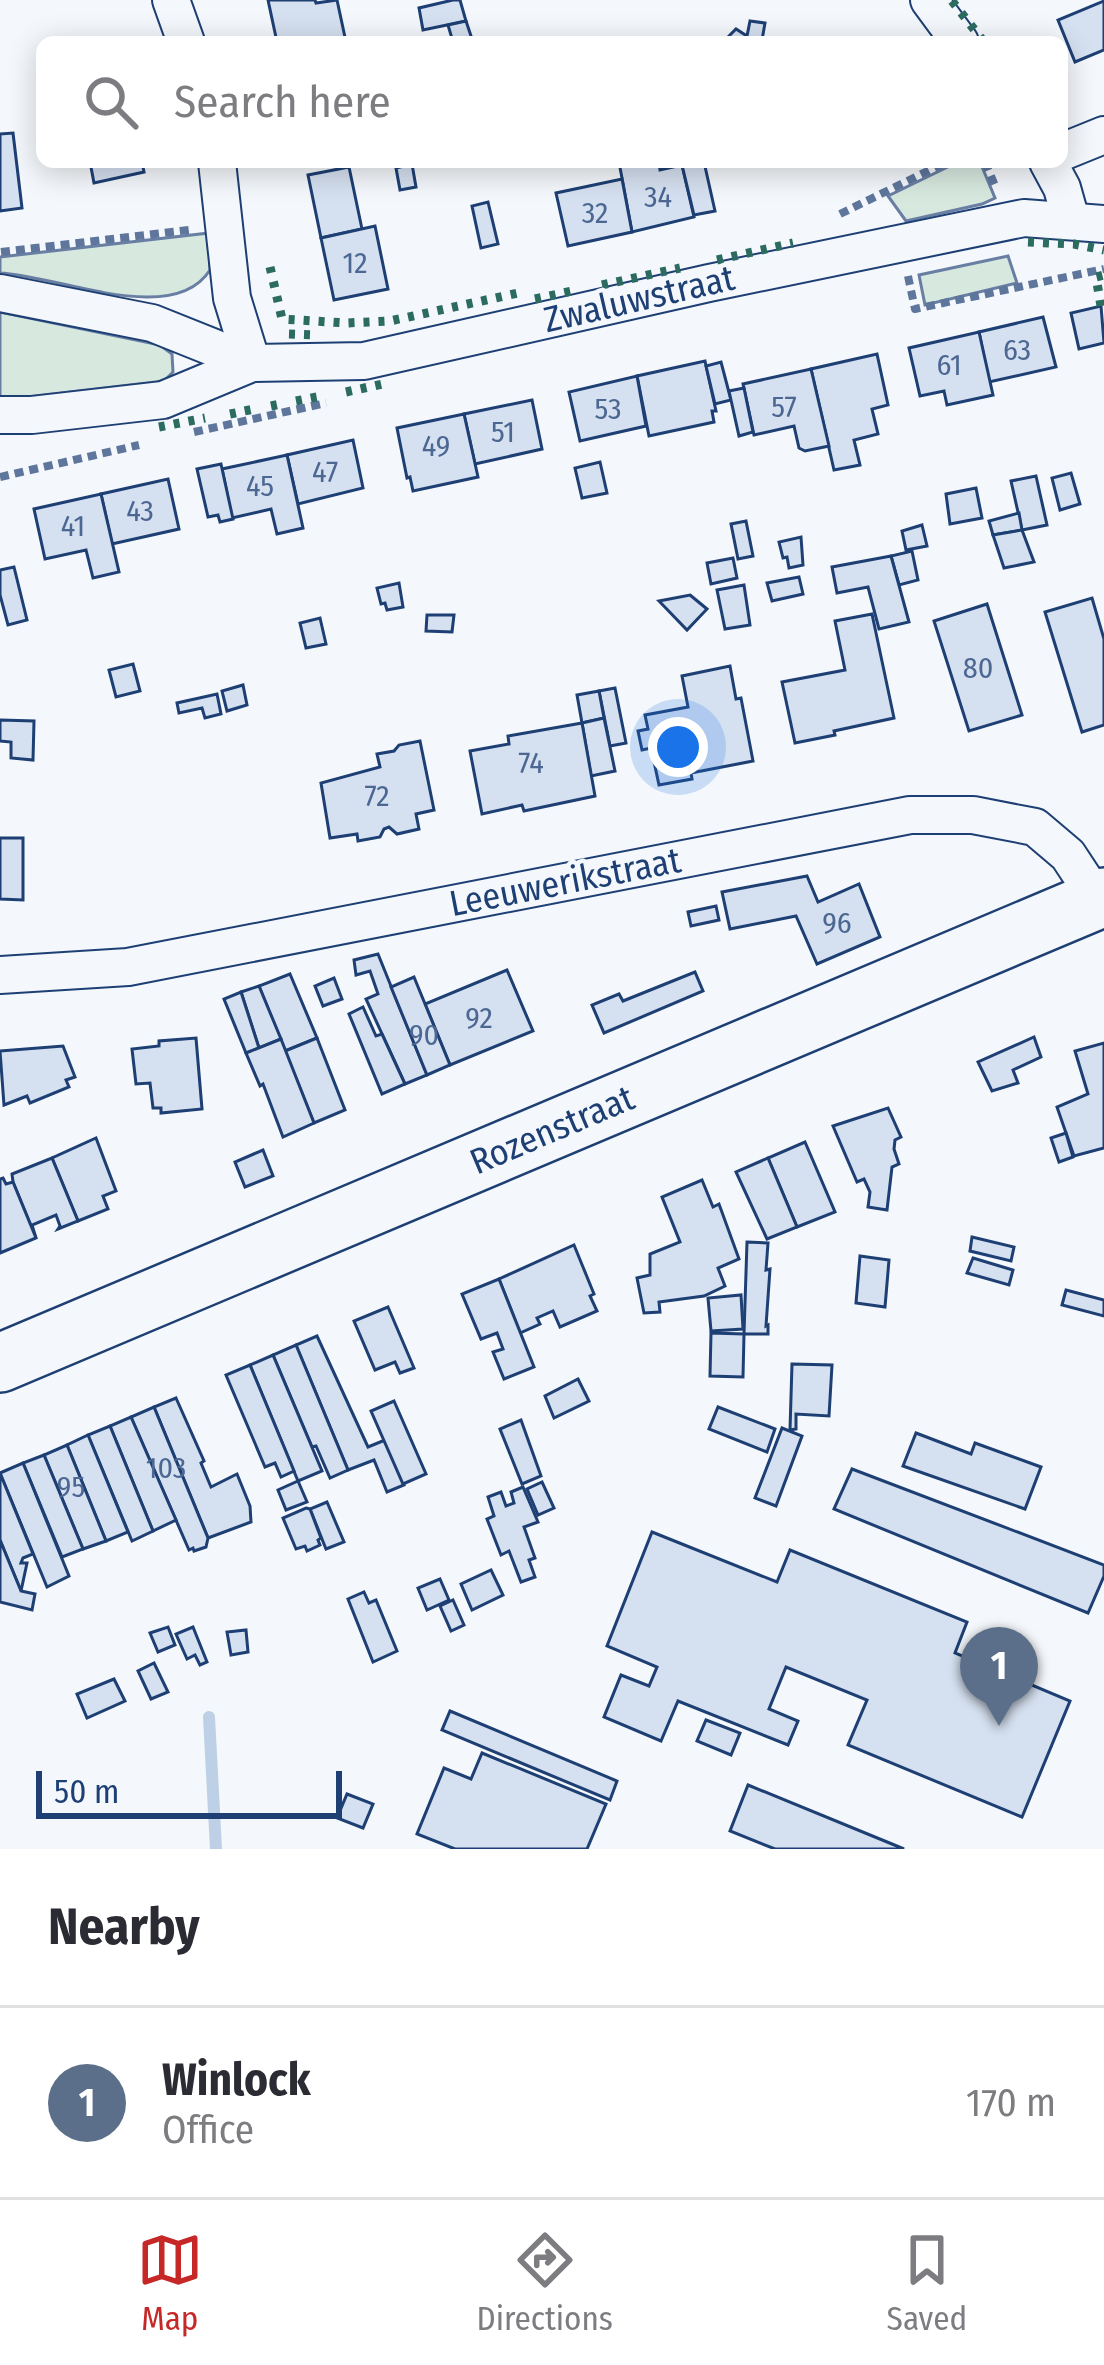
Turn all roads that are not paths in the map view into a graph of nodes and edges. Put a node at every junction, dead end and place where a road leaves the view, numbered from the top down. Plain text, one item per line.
1 (171, 0) edge
2 (928, 0) edge
3 (185, 36) edge
4 (955, 36) edge
5 (1104, 135) edge
6 (1068, 150) edge
7 (218, 168) edge
8 (1051, 168) edge
9 (1087, 222) edge
10 (0, 293) edge
11 (252, 363) junction
12 (0, 415) edge
13 (1100, 898) edge
14 (0, 975) edge
15 (0, 1363) edge

1 - 3 street
2 - 4 street
5 - 6 street
7 - 11 street
8 - 9 street
9 - 11 street, Zwaluwstraat
10 - 11 street, Zwaluwstraat
11 - 12 street, Zwaluwstraat
13 - 14 street, Leeuwerikstraat
13 - 15 main road, Rozenstraat

